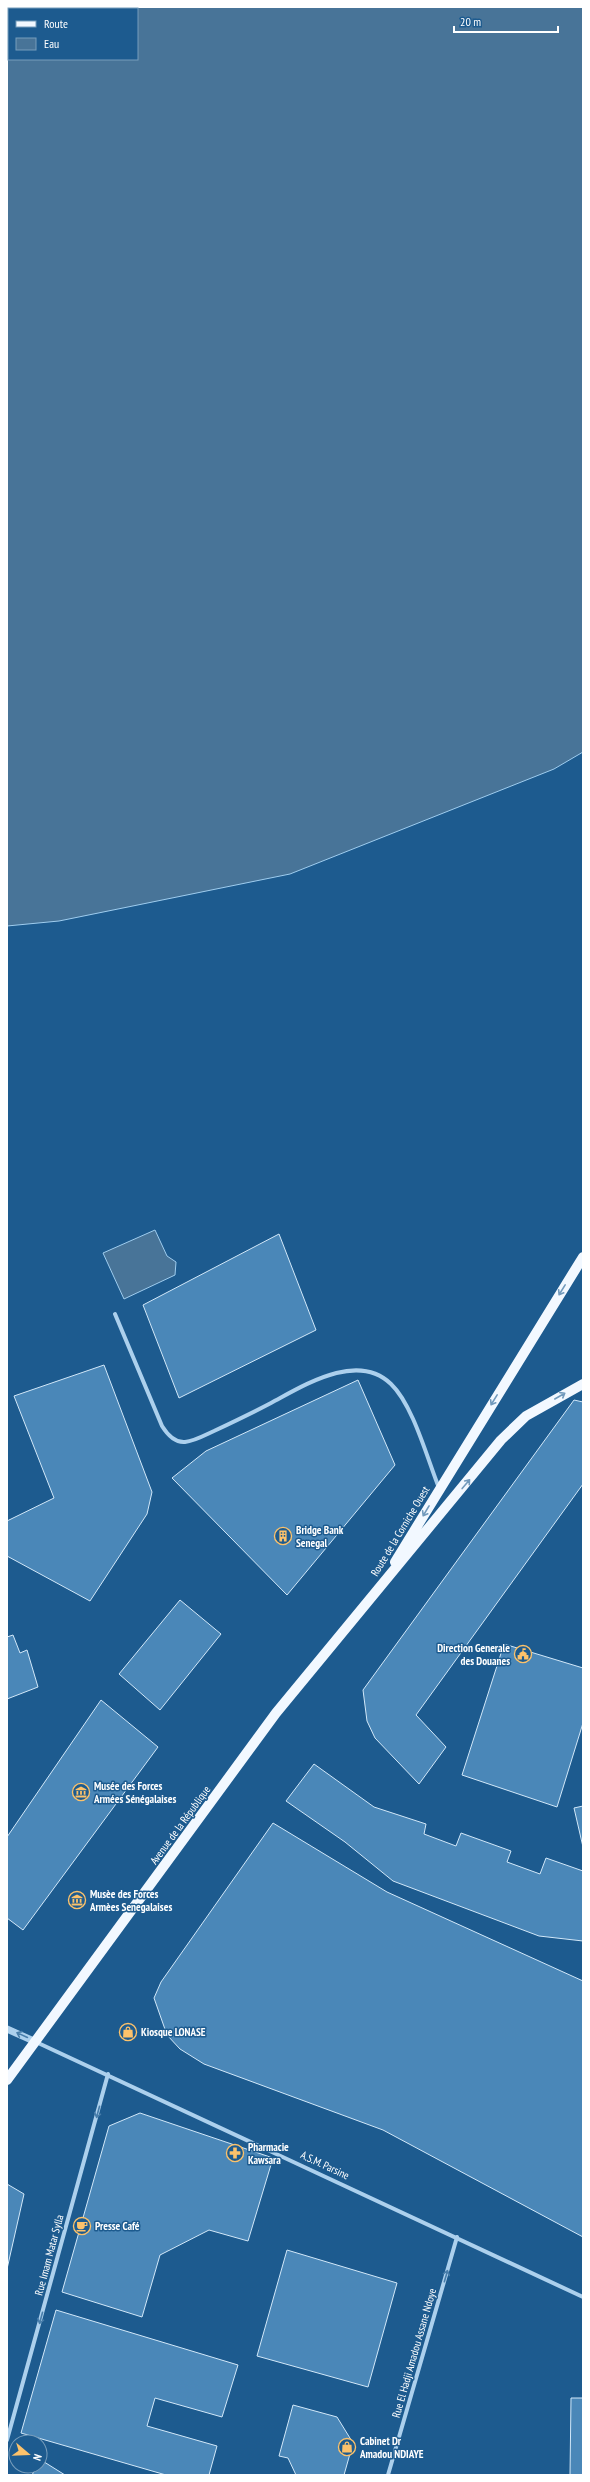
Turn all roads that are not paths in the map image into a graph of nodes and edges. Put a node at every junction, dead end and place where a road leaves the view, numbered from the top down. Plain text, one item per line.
1 (583, 1257) edge
2 (115, 1314) dead end
3 (583, 1384) edge
4 (439, 1488) junction
5 (379, 1589) junction
6 (7, 2029) edge
7 (36, 2042) junction
8 (108, 2074) junction
9 (7, 2080) edge
10 (457, 2237) junction
11 (583, 2297) edge
12 (7, 2440) edge
13 (388, 2475) edge

1 -> 4 main road, Route de la Corniche Ouest
2 - 4 street
5 -> 3 main road, Route de la Corniche Ouest
4 -> 5 main road, Route de la Corniche Ouest
5 - 7 main road, Avenue de la République
7 -> 6 street
7 - 8 street, A.S.M. Parsine
7 - 9 main road, Avenue de la République
8 - 10 street, A.S.M. Parsine
8 -> 12 street, Rue Imam Matar Sylla
10 - 11 street, A.S.M. Parsine
13 -> 10 street, Rue El Hadji Amadou Assane Ndoye

